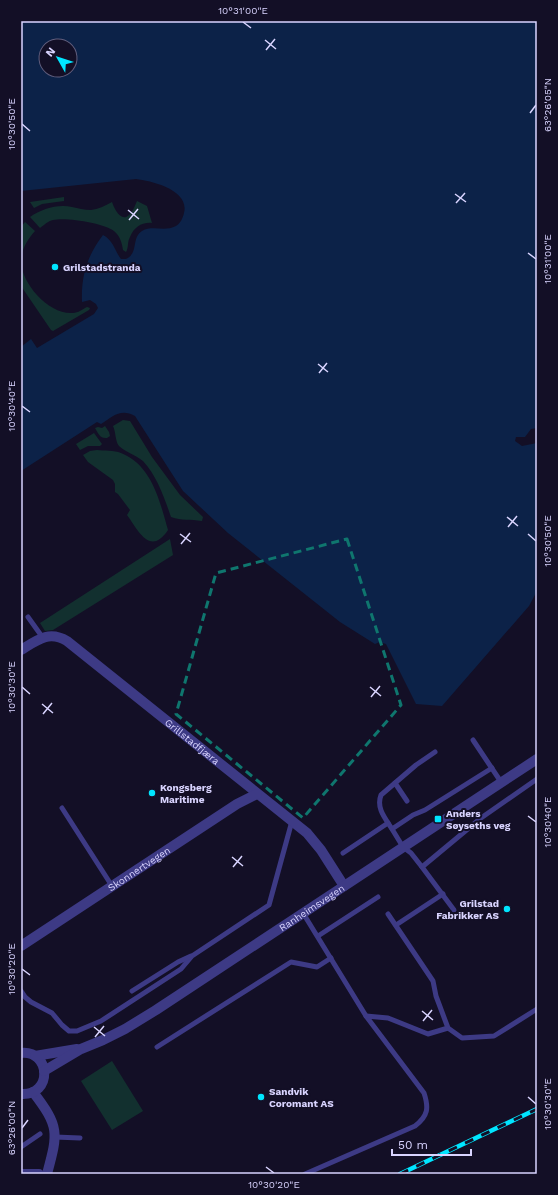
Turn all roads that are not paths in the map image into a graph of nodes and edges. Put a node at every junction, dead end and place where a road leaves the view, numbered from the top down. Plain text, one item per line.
1 (28, 617) dead end
2 (43, 638) junction
3 (21, 650) edge
4 (473, 740) dead end
5 (435, 752) dead end
6 (537, 759) edge
7 (492, 768) junction
8 (537, 779) edge
9 (501, 782) junction
10 (395, 783) junction
11 (257, 794) junction
12 (407, 801) dead end
13 (62, 808) dead end
14 (292, 822) junction
15 (388, 823) junction
16 (392, 829) junction
17 (403, 848) junction
18 (343, 853) dead end
19 (422, 867) junction
20 (112, 886) junction
21 (344, 886) junction
22 (443, 894) junction
23 (378, 896) dead end
24 (454, 910) dead end
25 (303, 913) junction
26 (388, 914) dead end
27 (396, 925) junction
28 (318, 936) junction
29 (21, 946) edge
30 (192, 956) junction
31 (331, 958) junction
32 (132, 991) dead end
33 (21, 992) edge
34 (537, 1009) edge
35 (366, 1016) junction
36 (448, 1028) junction
37 (157, 1047) dead end
38 (81, 1049) junction
39 (22, 1052) edge
40 (35, 1056) junction
41 (44, 1071) junction
42 (33, 1092) junction
43 (21, 1094) edge
44 (40, 1134) dead end
45 (56, 1137) junction
46 (80, 1138) dead end
47 (21, 1147) edge
48 (21, 1174) edge
49 (39, 1174) edge
50 (47, 1174) edge
51 (305, 1174) edge

1 - 2 lane
2 - 3 street
2 - 11 street, Grillstadfjæra
4 - 7 lane
5 - 10 lane
6 - 9 street, Ranheimsvegen
7 - 9 lane
7 - 16 lane
8 - 19 lane
9 - 17 street, Ranheimsvegen
10 - 12 lane
10 - 15 lane
11 - 14 street, Grillstadfjæra
11 - 20 street, Skonnertvegen
13 - 20 lane
14 - 21 street, Grillstadfjæra
14 - 30 lane
15 - 16 lane
15 - 18 lane
16 - 17 lane
17 - 19 lane
17 - 21 street, Ranheimsvegen
19 - 22 lane
20 - 29 street, Skonnertvegen
21 - 25 street, Ranheimsvegen
22 - 24 lane
22 - 27 lane
23 - 28 lane
25 - 28 lane
25 - 38 street, Ranheimsvegen
26 - 27 lane
27 - 36 lane
28 - 31 lane
30 - 32 lane
30 - 33 lane
31 - 35 lane
31 - 37 lane
34 - 36 lane
35 - 36 lane
35 - 51 lane
38 - 40 street, Ranheimsvegen
38 - 41 street, Ranheimsvegen
39 - 40 street
40 - 41 street
41 - 42 street
42 - 43 street
42 - 45 street
44 - 47 lane
45 - 46 lane
45 - 50 street
48 - 49 street

